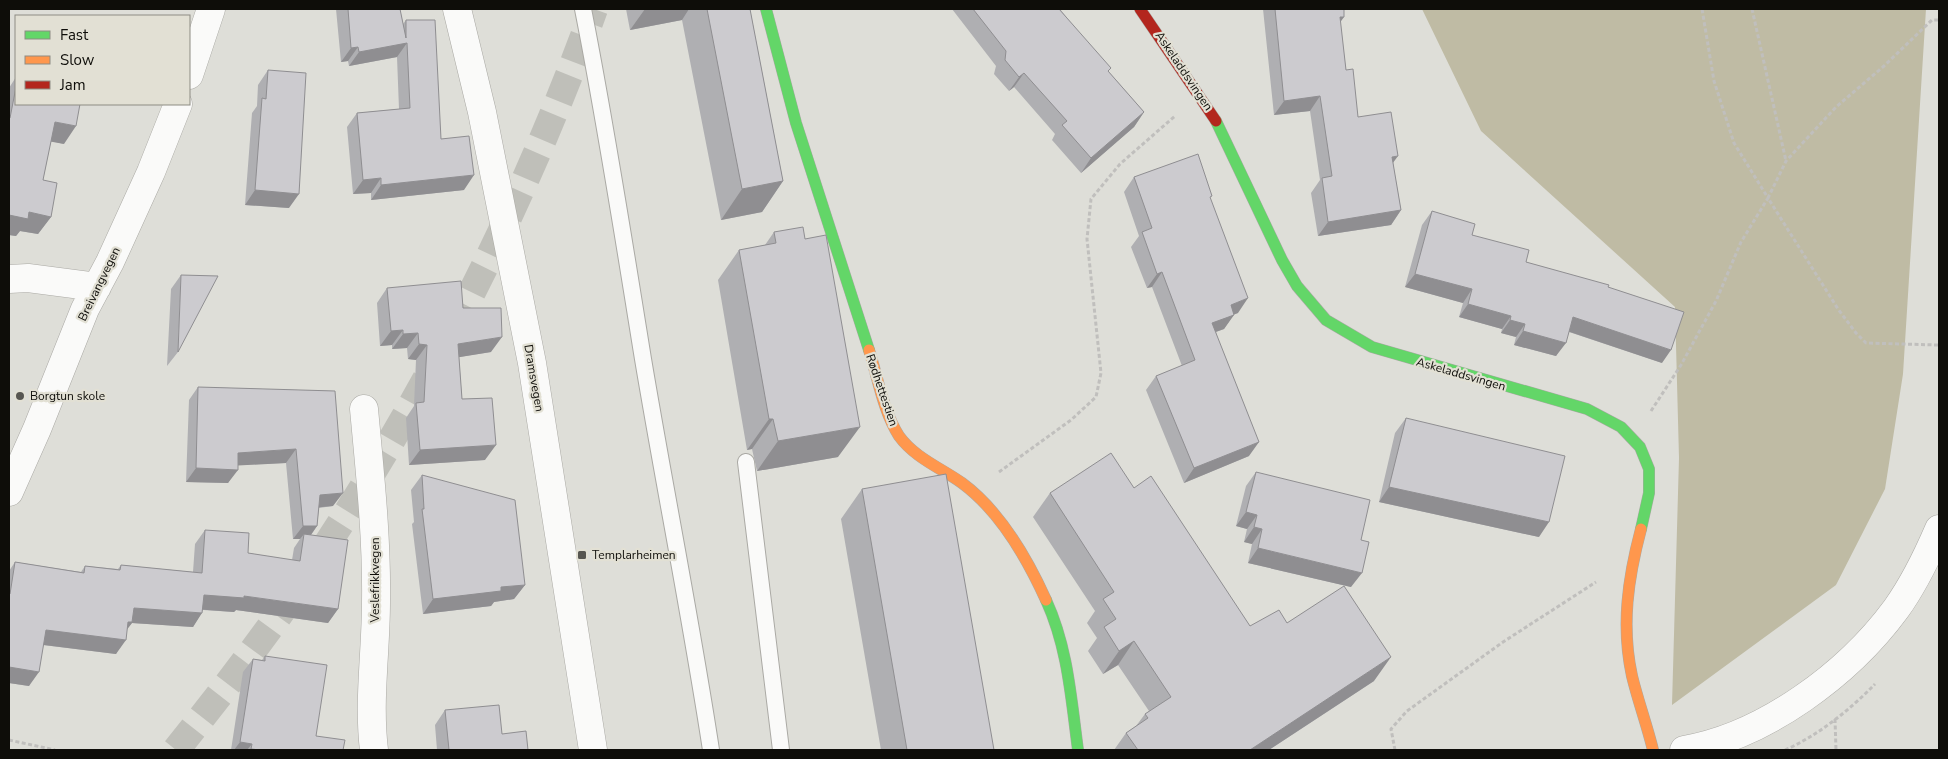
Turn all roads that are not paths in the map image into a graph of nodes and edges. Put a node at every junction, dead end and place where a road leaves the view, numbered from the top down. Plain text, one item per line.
1 (211, 9) edge
2 (457, 9) edge
3 (584, 9) edge
4 (766, 9) edge
5 (1140, 9) edge
6 (190, 72) edge
7 (178, 105) edge
8 (9, 279) edge
9 (97, 287) junction
10 (364, 409) dead end
11 (746, 462) dead end
12 (9, 492) edge
13 (1939, 529) edge
14 (374, 750) edge
15 (593, 750) edge
16 (711, 750) edge
17 (782, 750) edge
18 (1078, 750) edge
19 (1653, 750) edge
20 (1684, 750) edge

1 - 6 street
2 - 15 street, Dramsvegen
3 - 16 lane
4 - 18 street, Rødhettestien
5 - 19 street, Askeladdsvingen
7 - 9 street, Breivangvegen
8 - 9 street
9 - 12 street, Breivangvegen
10 - 14 street, Veslefrikkvegen
11 - 17 lane
13 - 20 street

